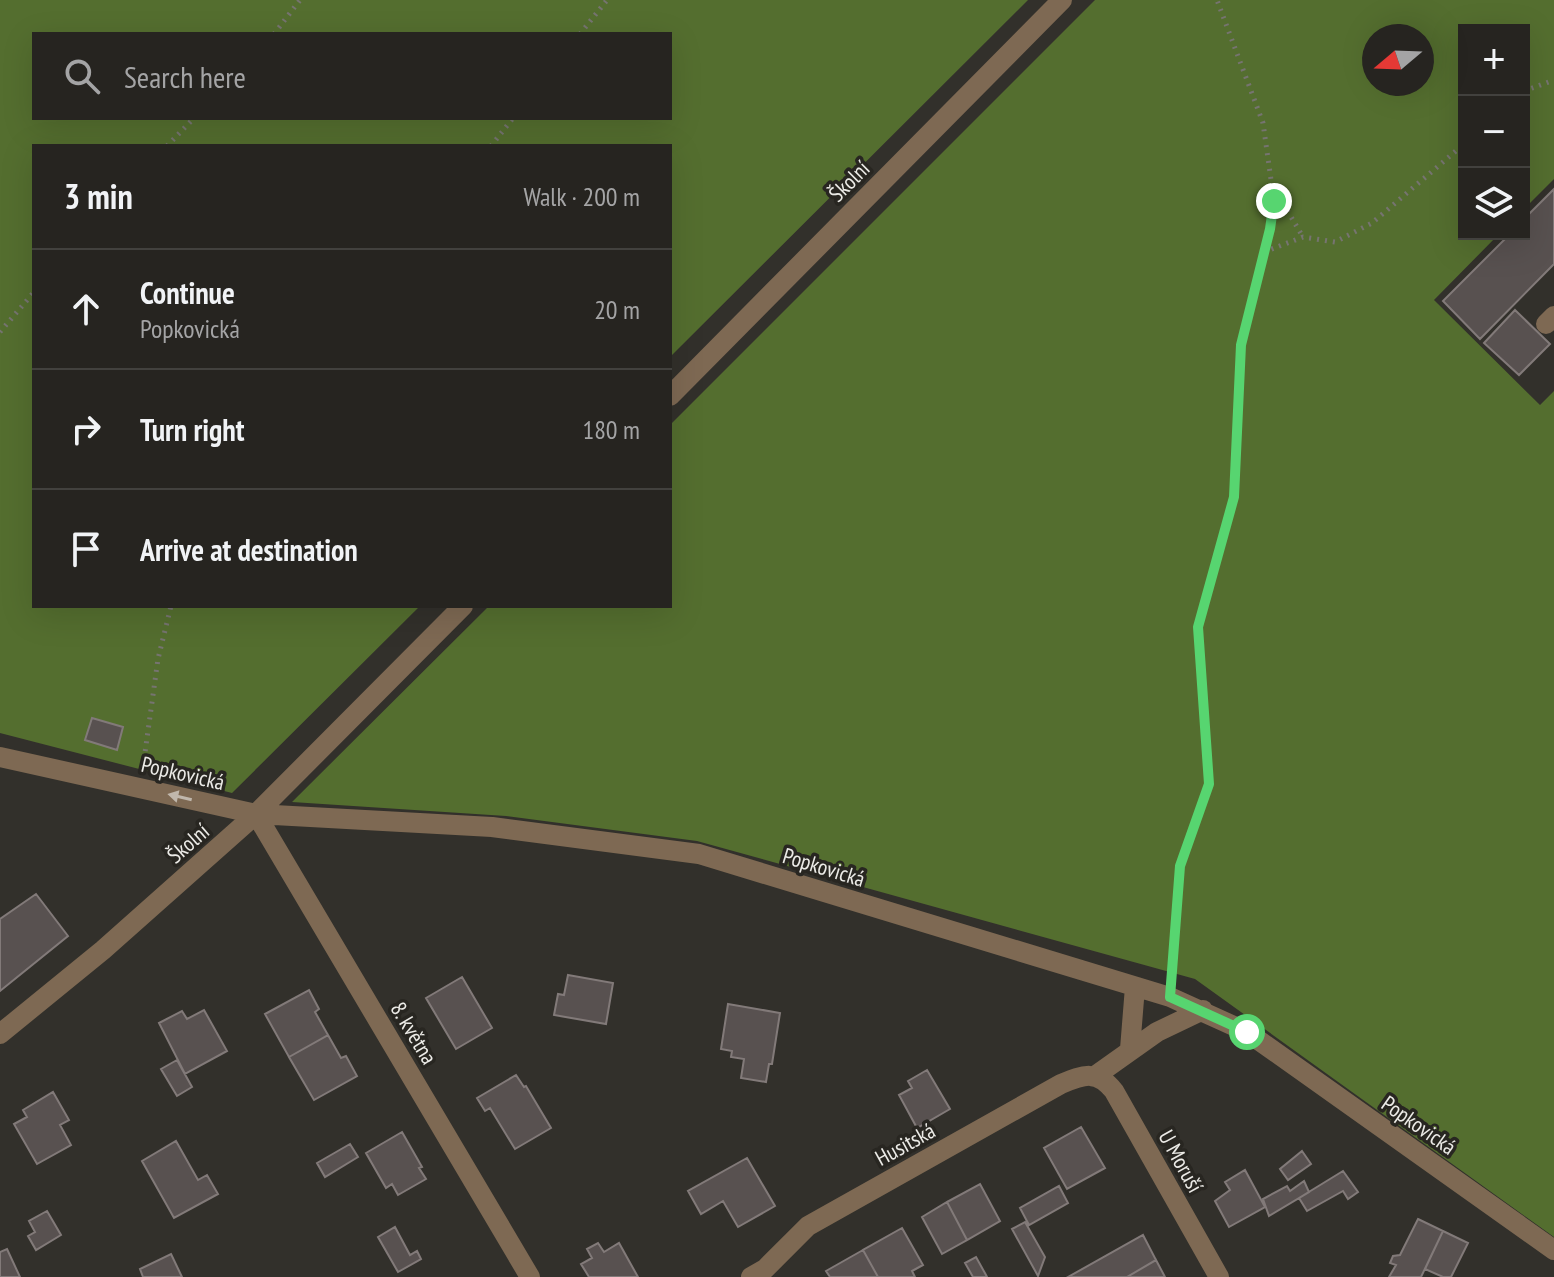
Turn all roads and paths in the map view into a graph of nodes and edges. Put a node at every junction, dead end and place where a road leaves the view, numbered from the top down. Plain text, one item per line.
1 (300, 0) edge
2 (607, 0) edge
3 (1062, 0) edge
4 (1217, 0) edge
5 (276, 32) edge
6 (582, 32) edge
7 (1554, 80) edge
8 (1530, 89) edge
9 (192, 120) edge
10 (511, 120) edge
11 (169, 144) edge
12 (493, 144) edge
13 (1458, 149) edge
14 (1274, 189) junction
15 (1303, 237) junction
16 (1264, 252) junction
17 (32, 294) edge
18 (0, 332) edge
19 (672, 394) edge
20 (171, 608) edge
21 (461, 608) edge
22 (0, 757) edge
23 (139, 788) junction
24 (256, 814) junction
25 (1135, 987) junction
26 (1170, 997) junction
27 (1203, 1010) junction
28 (0, 1034) edge
29 (1130, 1049) junction
30 (1095, 1076) junction
31 (1554, 1250) edge
32 (530, 1277) edge
33 (751, 1277) edge
34 (1219, 1277) edge

1 - 5 path
2 - 6 path
3 - 19 street, Školní
4 - 14 path
7 - 8 path
9 - 11 path
10 - 12 path
13 - 15 path
14 - 15 path
14 - 16 path
15 - 16 path
16 - 26 path
17 - 18 path
20 - 23 path
21 - 24 street, Školní
22 - 23 street, Popkovická
24 -> 23 street, Popkovická
24 - 25 street, Popkovická
24 - 28 street, Školní
24 - 32 street, 8. května
25 - 26 street, Popkovická
25 - 29 street
26 - 27 street, Popkovická
27 - 29 street
27 - 31 street, Popkovická
29 - 30 street
30 - 33 street, Husitská
30 - 34 street, U Moruší

